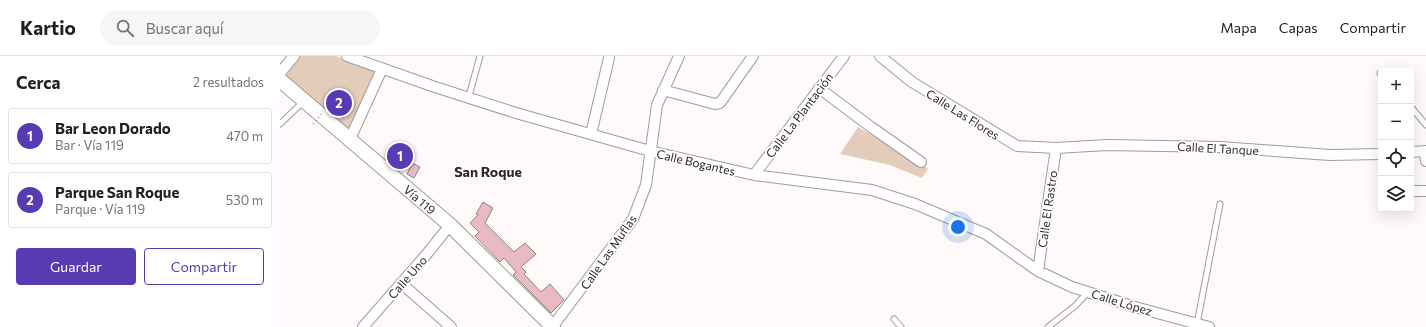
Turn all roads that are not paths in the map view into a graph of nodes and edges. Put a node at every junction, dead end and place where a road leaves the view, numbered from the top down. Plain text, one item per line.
1 (294, 56) edge
2 (480, 56) edge
3 (679, 56) edge
4 (753, 56) edge
5 (844, 56) edge
6 (880, 56) edge
7 (352, 57) edge
8 (609, 58) dead end
9 (382, 69) junction
10 (280, 73) edge
11 (280, 80) edge
12 (820, 88) junction
13 (663, 90) junction
14 (469, 96) junction
15 (305, 101) junction
16 (1414, 111) edge
17 (280, 124) edge
18 (1426, 125) edge
19 (591, 134) junction
20 (350, 139) junction
21 (1056, 148) junction
22 (650, 151) junction
23 (1414, 152) edge
24 (1378, 154) edge
25 (1426, 154) edge
26 (921, 162) dead end
27 (754, 175) junction
28 (1414, 191) edge
29 (1426, 191) edge
30 (1220, 204) dead end
31 (450, 225) junction
32 (1038, 271) junction
33 (401, 283) junction
34 (1088, 292) junction
35 (894, 319) dead end
36 (1197, 324) junction
37 (363, 327) edge
38 (451, 327) edge
39 (553, 327) edge
40 (901, 327) edge
41 (1048, 327) edge
42 (1209, 327) edge

1 - 10 street
2 - 14 lane
3 - 13 street, Calle Las Muflas
4 - 13 street
5 - 12 street, Calle La Plantación
6 - 21 street, Calle Las Flores
7 - 9 street, Calle Bogantes
8 - 19 street
9 - 14 street, Calle Bogantes
9 - 20 street
11 - 15 main road, Vía 119
12 - 26 street
12 - 27 street, Calle La Plantación
13 - 22 street, Calle Las Muflas
14 - 19 street, Calle Bogantes
15 - 17 lane
15 - 20 main road, Vía 119
16 - 18 lane
19 - 22 street, Calle Bogantes
20 - 31 main road, Vía 119
21 - 24 street, Calle El Tanque
21 - 32 street, Calle El Rastro
22 - 27 street, Calle Bogantes
22 - 39 street, Calle Las Muflas
23 - 25 street
27 - 32 street, Calle Bogantes
28 - 29 street
30 - 36 lane
31 - 33 street, Calle Uno
31 - 39 main road, Vía 119
32 - 34 street, Calle López
33 - 37 street, Calle Uno
33 - 38 street
34 - 36 street, Calle López
34 - 41 lane
35 - 40 lane
36 - 42 street, Calle López

